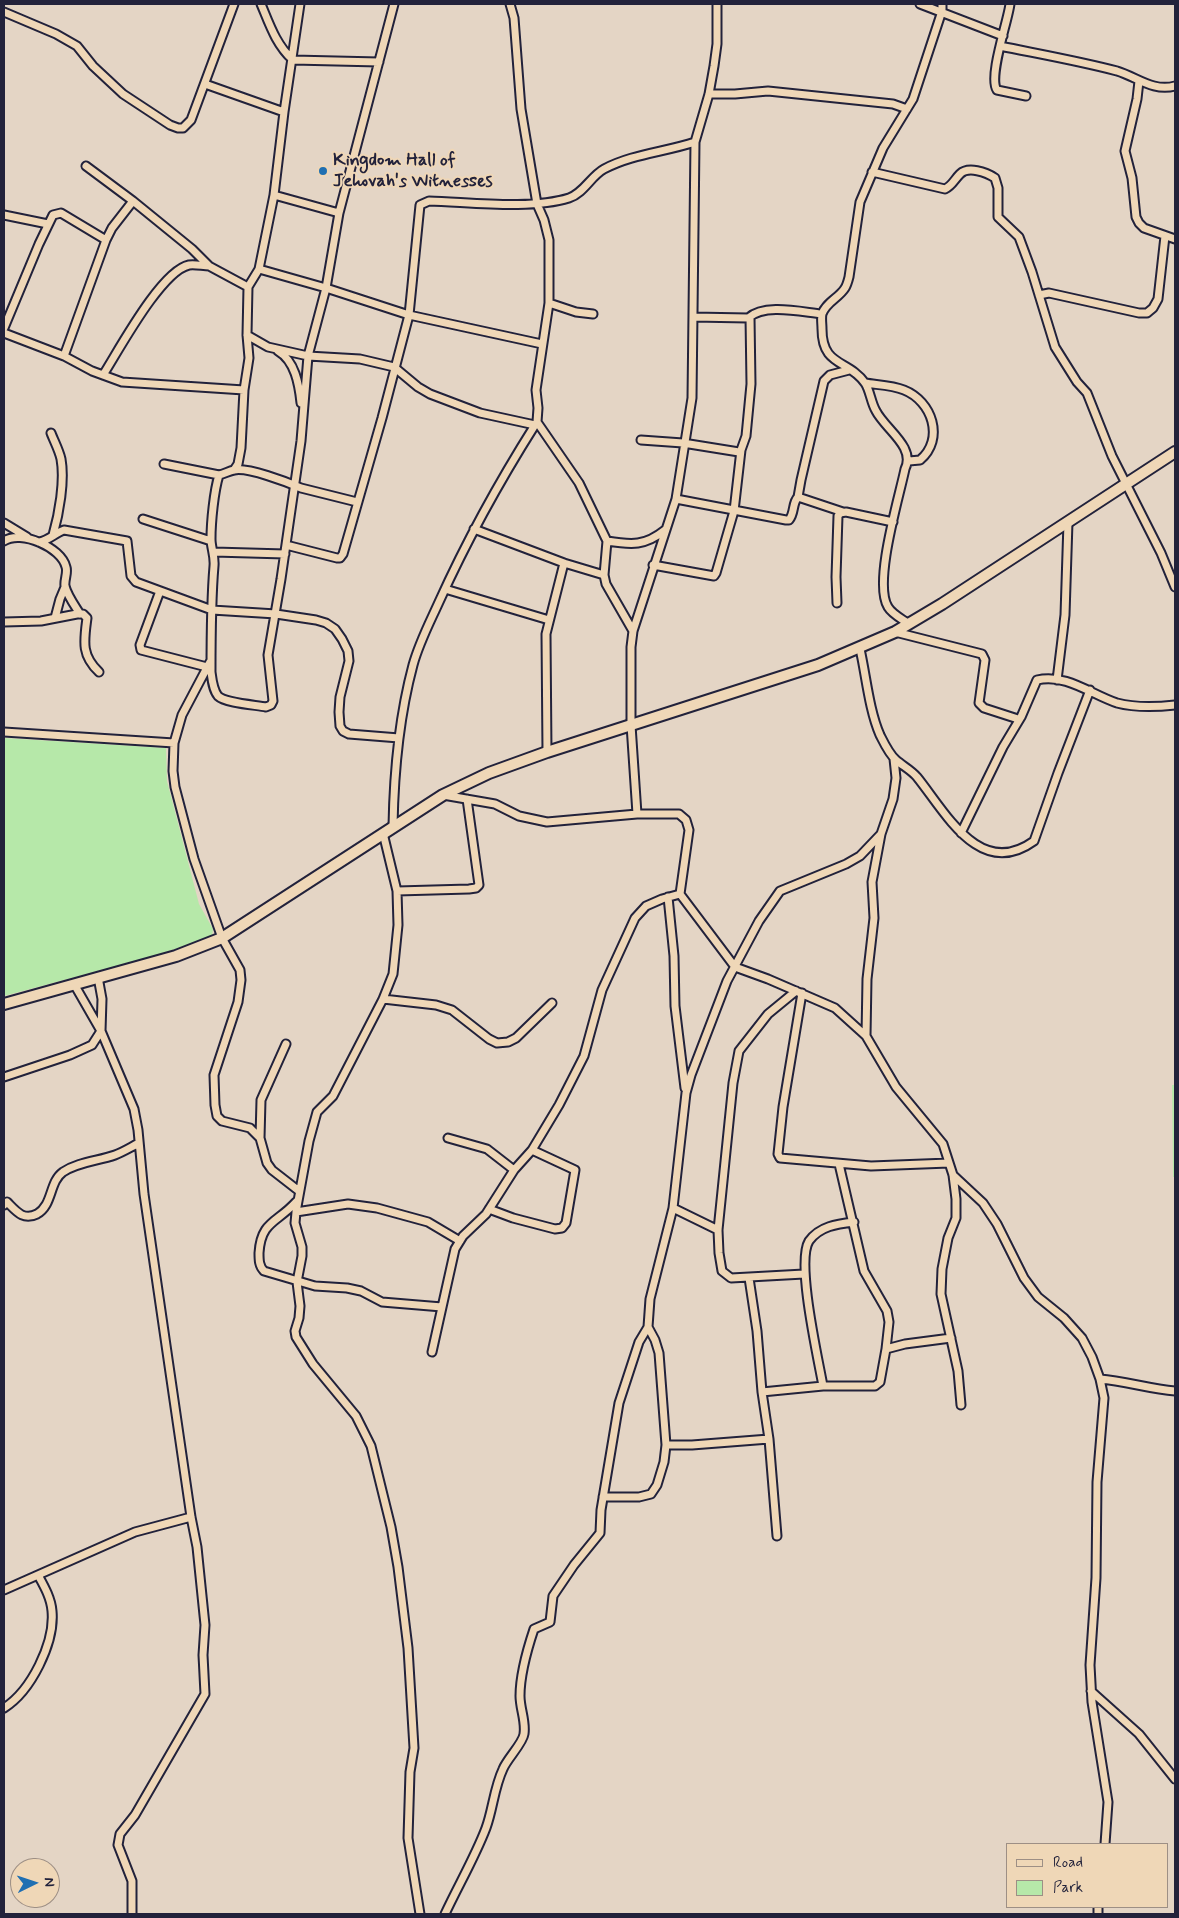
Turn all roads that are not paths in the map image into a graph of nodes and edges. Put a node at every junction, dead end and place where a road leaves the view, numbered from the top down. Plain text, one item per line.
1 (234, 4) edge
2 (261, 4) edge
3 (300, 4) edge
4 (394, 4) edge
5 (510, 4) edge
6 (717, 4) edge
7 (920, 4) edge
8 (1010, 4) edge
9 (942, 8) edge
10 (4, 12) edge
11 (1003, 36) junction
12 (1000, 46) junction
13 (292, 60) junction
14 (378, 62) junction
15 (1139, 81) junction
16 (205, 84) junction
17 (1175, 86) edge
18 (708, 94) junction
19 (1026, 96) dead end
20 (907, 109) junction
21 (284, 112) junction
22 (695, 142) junction
23 (86, 166) dead end
24 (872, 172) junction
25 (274, 194) junction
26 (133, 201) junction
27 (536, 204) junction
28 (340, 213) junction
29 (4, 215) edge
30 (48, 224) junction
31 (1165, 236) junction
32 (106, 240) junction
33 (1175, 240) edge
34 (209, 266) junction
35 (259, 269) junction
36 (248, 287) junction
37 (326, 288) junction
38 (1039, 295) junction
39 (549, 303) junction
40 (593, 314) dead end
41 (822, 314) junction
42 (409, 315) junction
43 (693, 317) junction
44 (750, 317) junction
45 (4, 328) edge
46 (4, 333) edge
47 (247, 335) junction
48 (542, 344) junction
49 (268, 347) junction
50 (64, 356) junction
51 (308, 356) junction
52 (394, 367) junction
53 (849, 370) junction
54 (103, 375) junction
55 (866, 383) junction
56 (244, 390) junction
57 (536, 424) junction
58 (52, 433) dead end
59 (641, 440) dead end
60 (301, 441) junction
61 (683, 443) junction
62 (741, 450) junction
63 (1175, 452) edge
64 (909, 461) junction
65 (164, 464) dead end
66 (234, 470) junction
67 (219, 475) junction
68 (1127, 484) junction
69 (294, 485) junction
70 (798, 497) junction
71 (676, 498) junction
72 (357, 502) junction
73 (734, 510) junction
74 (843, 512) junction
75 (143, 518) dead end
76 (893, 522) junction
77 (1068, 522) junction
78 (4, 523) edge
79 (474, 529) junction
80 (666, 529) junction
81 (53, 536) junction
82 (30, 538) junction
83 (4, 540) edge
84 (211, 541) junction
85 (607, 541) junction
86 (38, 542) junction
87 (286, 545) junction
88 (214, 552) junction
89 (285, 554) junction
90 (564, 563) junction
91 (653, 565) junction
92 (604, 575) junction
93 (1174, 578) edge
94 (1175, 586) edge
95 (65, 587) junction
96 (445, 589) junction
97 (160, 591) junction
98 (837, 603) dead end
99 (212, 610) junction
100 (80, 614) junction
101 (276, 614) junction
102 (55, 618) junction
103 (549, 620) junction
104 (4, 622) edge
105 (909, 624) junction
106 (633, 632) junction
107 (896, 632) junction
108 (860, 649) junction
109 (211, 659) junction
110 (207, 667) junction
111 (99, 672) dead end
112 (1057, 680) junction
113 (1090, 690) junction
114 (1175, 705) edge
115 (1018, 719) junction
116 (631, 725) junction
117 (4, 732) edge
118 (398, 738) junction
119 (174, 743) junction
120 (547, 752) junction
121 (894, 759) junction
122 (443, 795) junction
123 (467, 799) junction
124 (637, 814) junction
125 (393, 826) junction
126 (383, 833) junction
127 (961, 833) junction
128 (881, 834) junction
129 (397, 892) junction
130 (680, 894) junction
131 (668, 897) junction
132 (222, 938) junction
133 (736, 967) junction
134 (98, 977) junction
135 (74, 984) junction
136 (799, 992) junction
137 (383, 999) junction
138 (552, 1003) dead end
139 (4, 1004) edge
140 (101, 1031) junction
141 (866, 1036) junction
142 (286, 1044) dead end
143 (4, 1077) edge
144 (686, 1093) junction
145 (260, 1138) junction
146 (448, 1138) dead end
147 (139, 1143) junction
148 (532, 1150) junction
149 (950, 1163) junction
150 (839, 1164) junction
151 (514, 1170) junction
152 (953, 1175) junction
153 (298, 1191) junction
154 (296, 1202) junction
155 (4, 1205) edge
156 (673, 1208) junction
157 (489, 1209) junction
158 (296, 1212) junction
159 (854, 1222) junction
160 (718, 1230) junction
161 (460, 1241) junction
162 (804, 1274) junction
163 (748, 1278) junction
164 (297, 1282) junction
165 (442, 1307) junction
166 (648, 1327) junction
167 (951, 1338) junction
168 (886, 1349) junction
169 (432, 1352) dead end
170 (1100, 1378) junction
171 (823, 1386) junction
172 (1175, 1391) edge
173 (762, 1392) junction
174 (962, 1405) dead end
175 (769, 1439) junction
176 (666, 1445) junction
177 (603, 1497) junction
178 (191, 1516) junction
179 (777, 1536) dead end
180 (38, 1575) junction
181 (4, 1590) edge
182 (1091, 1691) junction
183 (4, 1708) edge
184 (1175, 1779) edge
185 (1105, 1843) edge
186 (132, 1914) edge
187 (420, 1914) edge
188 (445, 1914) edge

1 - 16 street
2 - 13 street
3 - 13 street
4 - 14 street
5 - 27 street
6 - 18 street
7 - 9 street
8 - 11 street
9 - 11 street
9 - 20 street
10 - 16 street
11 - 12 street
12 - 15 street
12 - 19 street
13 - 14 street
13 - 21 street
14 - 28 street
15 - 17 street
15 - 31 street
16 - 21 street
18 - 20 street
18 - 22 street
20 - 24 street
21 - 25 street
22 - 27 street
22 - 43 street
23 - 26 street
24 - 38 street
24 - 41 street
25 - 28 street
25 - 35 street
26 - 32 street
26 - 34 street
27 - 39 street
27 - 42 street
28 - 37 street
29 - 30 street
30 - 32 street
30 - 45 street
31 - 33 street
31 - 38 street
32 - 50 street
34 - 36 street
34 - 54 street
35 - 36 street
35 - 37 street
36 - 47 street
37 - 42 street
37 - 51 street
38 - 68 street
39 - 40 street
39 - 48 street
41 - 44 street
41 - 53 street
42 - 48 street
42 - 52 street
43 - 44 street
43 - 61 street
44 - 62 street
46 - 50 street
47 - 49 street
47 - 56 street
48 - 57 street
49 - 51 street
49 - 60 street
50 - 54 street
51 - 52 street
51 - 60 street
52 - 57 street
52 - 72 street
53 - 55 street
53 - 70 street
54 - 56 street
55 - 64 street
55 - 64 street
56 - 66 street
57 - 79 street
57 - 85 street
58 - 81 street
59 - 61 street
60 - 69 street
61 - 62 street
61 - 71 street
62 - 73 street
63 - 68 street
64 - 76 street
65 - 67 street
66 - 67 street
66 - 69 street
67 - 84 street
68 - 77 street
68 - 93 street
69 - 72 street
69 - 87 street
70 - 73 street
70 - 74 street
71 - 73 street
71 - 80 street
72 - 87 street
73 - 91 street
74 - 76 street
74 - 98 street
75 - 84 street
76 - 105 street
77 - 105 street
77 - 112 street
78 - 82 street
79 - 90 street
79 - 96 street
80 - 85 street
80 - 91 street
81 - 86 street
81 - 97 street
82 - 83 street
82 - 86 street
84 - 88 street
85 - 92 street
86 - 95 street
87 - 89 street
88 - 89 street
88 - 99 street
89 - 101 street
90 - 92 street
90 - 103 street
91 - 106 street
92 - 106 street
93 - 94 street
95 - 100 street
95 - 102 street
96 - 103 street
96 - 118 street
97 - 99 street
97 - 110 street
99 - 101 street
99 - 109 street
100 - 102 street
100 - 111 street
101 - 109 street
101 - 118 street
102 - 104 street
103 - 120 street
105 - 107 street
106 - 116 street
107 - 108 street
107 - 115 street
108 - 116 street
108 - 121 street
109 - 110 street
110 - 119 street
112 - 113 street
112 - 115 street
113 - 114 street
113 - 127 street
115 - 127 street
116 - 120 street
116 - 124 street
117 - 119 street
118 - 125 street
119 - 132 street
120 - 122 street
121 - 127 street
121 - 128 street
122 - 123 street
122 - 125 street
123 - 124 street
123 - 129 street
124 - 130 street
125 - 126 street
126 - 129 street
126 - 132 street
128 - 133 street
128 - 141 street
129 - 137 street
130 - 131 street
130 - 133 street
131 - 144 street
131 - 148 street
132 - 134 street
132 - 145 street
133 - 136 street
133 - 144 street
134 - 135 street
134 - 140 street
135 - 139 street
135 - 140 street
136 - 141 street
136 - 150 street
136 - 160 street
137 - 138 street
137 - 153 street
140 - 143 street
140 - 147 street
141 - 149 street
142 - 145 street
144 - 156 street
145 - 153 street
146 - 151 street
147 - 155 street
147 - 178 street
148 - 151 street
148 - 157 street
149 - 150 street
149 - 152 street
150 - 159 street
151 - 157 street
152 - 167 street
152 - 170 street
153 - 154 street
154 - 158 street
154 - 164 street
156 - 160 street
156 - 166 street
157 - 161 street
158 - 161 street
158 - 164 street
159 - 162 street
159 - 168 street
160 - 163 street
161 - 165 street
162 - 163 street
162 - 171 street
163 - 173 street
164 - 165 street
164 - 187 street
165 - 169 street
166 - 176 street
166 - 177 street
167 - 168 street
167 - 174 street
168 - 171 street
170 - 172 street
170 - 182 street
171 - 173 street
173 - 175 street
175 - 176 street
175 - 179 street
176 - 177 street
177 - 188 street
178 - 180 street
178 - 186 street
180 - 181 street
180 - 183 street
182 - 184 street
182 - 185 street

